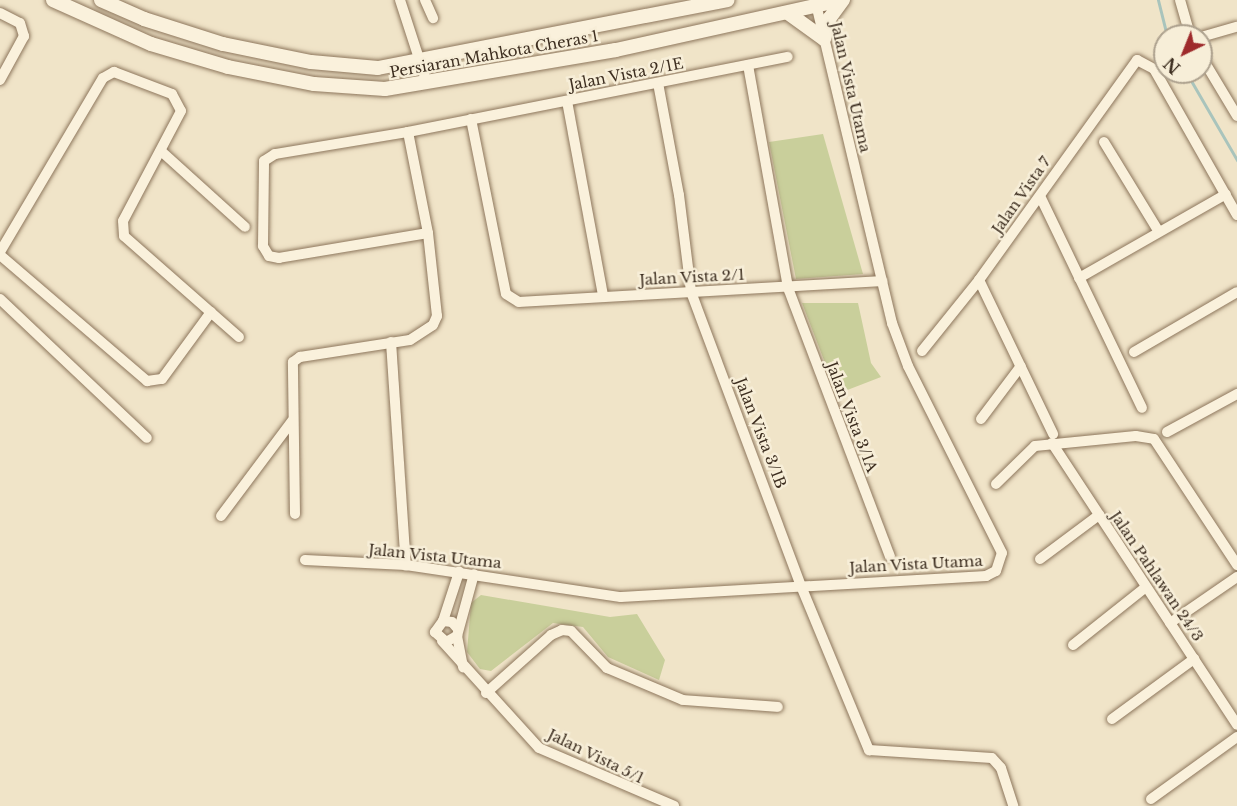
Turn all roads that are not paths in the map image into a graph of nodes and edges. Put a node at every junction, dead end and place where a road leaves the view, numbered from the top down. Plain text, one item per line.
1 (53, 0) edge
2 (101, 0) edge
3 (400, 0) edge
4 (425, 0) edge
5 (727, 0) edge
6 (842, 0) edge
7 (1180, 0) edge
8 (816, 3) edge
9 (0, 13) edge
10 (788, 13) junction
11 (433, 18) dead end
12 (1187, 24) edge
13 (1237, 27) edge
14 (1213, 34) edge
15 (825, 39) junction
16 (788, 57) dead end
17 (422, 62) junction
18 (748, 65) junction
19 (1213, 76) edge
20 (0, 80) edge
21 (428, 83) junction
22 (658, 83) junction
23 (567, 101) junction
24 (1237, 116) edge
25 (471, 119) junction
26 (408, 132) junction
27 (1104, 142) dead end
28 (161, 151) junction
29 (1226, 195) junction
30 (1040, 196) junction
31 (1237, 214) edge
32 (245, 227) dead end
33 (1159, 232) junction
34 (428, 233) junction
35 (0, 254) edge
36 (1079, 278) junction
37 (979, 280) junction
38 (882, 281) junction
39 (788, 288) junction
40 (691, 291) junction
41 (1237, 292) edge
42 (603, 296) junction
43 (0, 299) edge
44 (211, 312) junction
45 (239, 337) dead end
46 (391, 342) junction
47 (922, 351) dead end
48 (1134, 352) dead end
49 (1021, 366) junction
50 (1237, 394) edge
51 (1142, 408) dead end
52 (981, 419) dead end
53 (292, 421) junction
54 (1167, 432) dead end
55 (147, 438) dead end
56 (1053, 438) junction
57 (996, 484) dead end
58 (295, 514) dead end
59 (1099, 515) junction
60 (221, 516) dead end
61 (890, 556) dead end
62 (1040, 559) dead end
63 (305, 560) dead end
64 (406, 565) junction
65 (1237, 565) edge
66 (459, 572) junction
67 (474, 574) junction
68 (1237, 577) edge
69 (801, 586) junction
70 (1146, 587) junction
71 (443, 621) junction
72 (1170, 622) junction
73 (457, 632) junction
74 (442, 641) junction
75 (1073, 645) dead end
76 (1194, 659) junction
77 (463, 667) junction
78 (486, 693) junction
79 (778, 707) dead end
80 (1112, 719) dead end
81 (1237, 725) edge
82 (1237, 737) edge
83 (1151, 799) dead end
84 (674, 806) edge
85 (1013, 806) edge

1 - 21 main road, Persiaran Mahkota Cheras 1
2 - 17 main road, Persiaran Mahkota Cheras 1
3 - 17 street
4 - 11 street
5 - 17 main road, Persiaran Mahkota Cheras 1
6 - 8 main road, Persiaran Mahkota Cheras 1
6 - 15 main road
7 - 12 street
8 - 10 main road, Persiaran Mahkota Cheras 1
8 - 15 street, Jalan Vista Utama
9 - 20 street
10 - 15 main road
10 - 21 main road, Persiaran Mahkota Cheras 1
13 - 14 street
15 - 38 street, Jalan Vista Utama
16 - 18 street, Jalan Vista 2/1E
17 - 21 street
18 - 22 street, Jalan Vista 2/1E
18 - 39 street, Jalan Vista 3/1A
19 - 24 street
22 - 23 street, Jalan Vista 2/1E
22 - 40 street, Jalan Vista 3/1B
23 - 25 street, Jalan Vista 2/1E
23 - 42 street
25 - 26 street, Jalan Vista 2/1E
25 - 42 street, Jalan Vista 2/1
26 - 34 street
26 - 34 street, Jalan Vista 2/1E
27 - 33 street
28 - 32 street
28 - 35 street
28 - 44 street
29 - 30 street, Jalan Vista 7
29 - 31 street
29 - 33 street
30 - 36 street
30 - 37 street, Jalan Vista 7
33 - 36 street
34 - 46 street
35 - 44 street
36 - 51 street
37 - 47 street, Jalan Vista 7
37 - 49 street, Jalan Pahlawan 24/3
38 - 39 street, Jalan Vista 2/1
38 - 69 street, Jalan Vista Utama
39 - 40 street, Jalan Vista 2/1
39 - 61 street, Jalan Vista 3/1A
40 - 42 street, Jalan Vista 2/1
40 - 69 street, Jalan Vista 3/1B
41 - 48 street
43 - 55 street
44 - 45 street
46 - 53 street
46 - 64 street
49 - 52 street
49 - 56 street, Jalan Pahlawan 24/3
50 - 54 street
53 - 58 street
53 - 60 street
56 - 57 street
56 - 59 street, Jalan Pahlawan 24/3
56 - 65 street
59 - 62 street
59 - 70 street, Jalan Pahlawan 24/3
63 - 64 street, Jalan Vista Utama
64 - 66 street, Jalan Vista Utama
66 - 67 street, Jalan Vista Utama
66 - 71 street
67 - 69 street, Jalan Vista Utama
67 - 73 street
68 - 72 street
69 - 85 street, Jalan Vista 3/1B
70 - 72 street, Jalan Pahlawan 24/3
70 - 75 street
71 - 73 street
71 - 74 street
72 - 76 street, Jalan Pahlawan 24/3
73 - 74 street
73 - 77 street
74 - 77 street, Jalan Vista 5/1
76 - 80 street
76 - 81 street, Jalan Pahlawan 24/3
77 - 78 street, Jalan Vista 5/1
78 - 79 street
78 - 84 street, Jalan Vista 5/1
82 - 83 street

